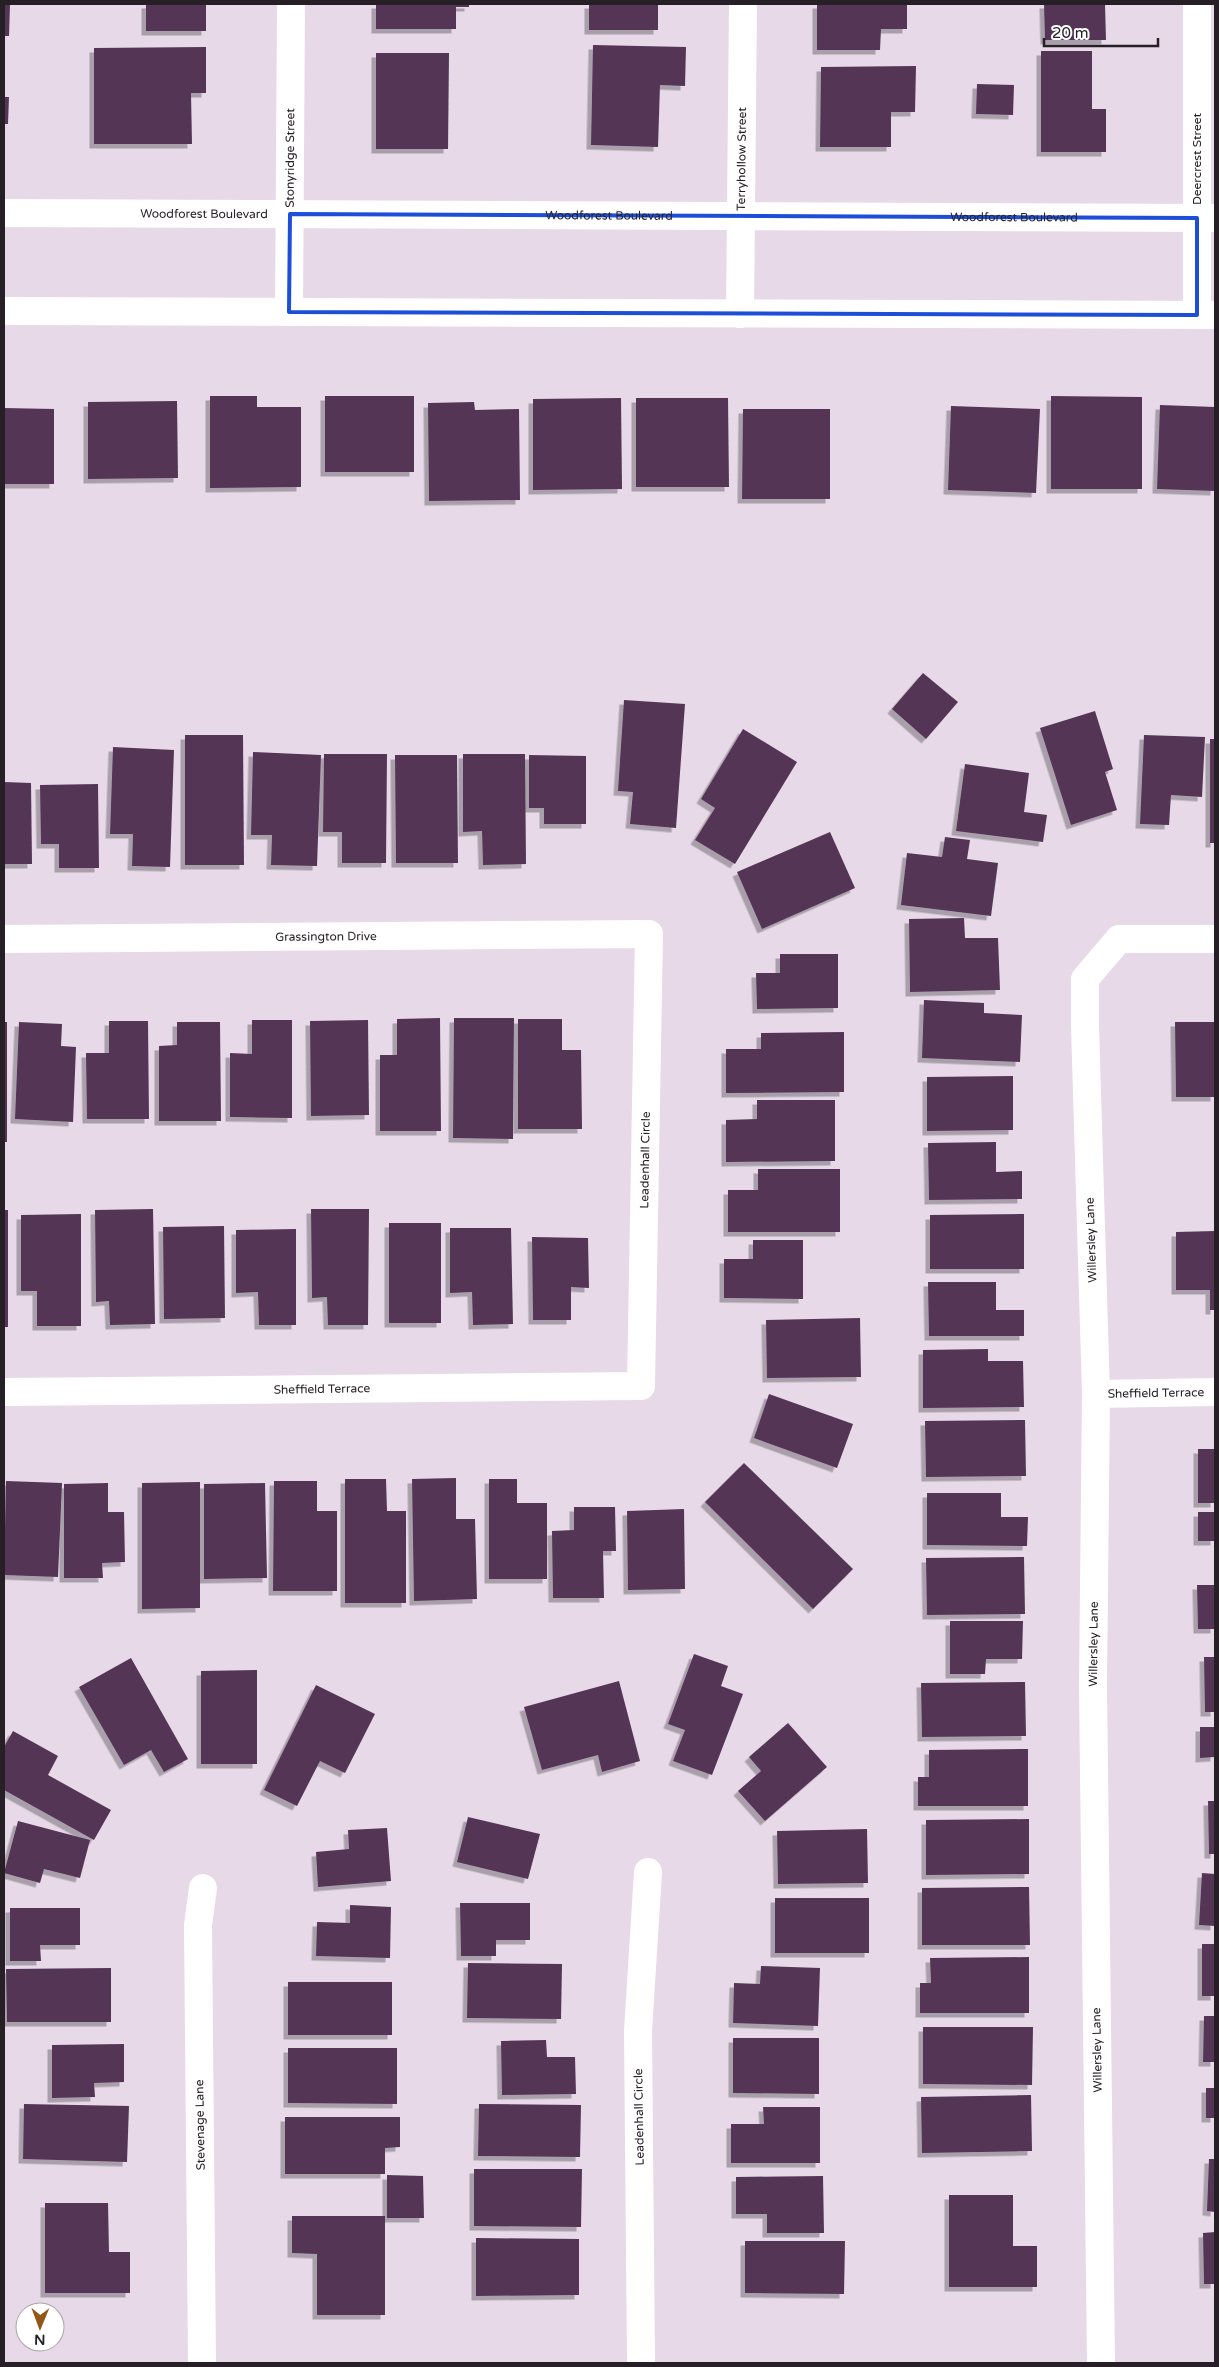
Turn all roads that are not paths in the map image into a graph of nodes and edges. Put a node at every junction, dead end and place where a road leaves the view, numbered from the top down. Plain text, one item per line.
1 (291, 4) edge
2 (743, 4) edge
3 (1197, 4) edge
4 (4, 213) edge
5 (290, 214) junction
6 (741, 216) junction
7 (1206, 218) edge
8 (4, 311) edge
9 (289, 312) junction
10 (740, 314) junction
11 (1206, 315) edge
12 (649, 934) joint
13 (1215, 938) edge
14 (4, 940) edge
15 (641, 1386) joint
16 (4, 1392) edge
17 (1215, 1392) edge
18 (1096, 1394) junction
19 (648, 1872) dead end
20 (203, 1888) dead end
21 (202, 2363) edge
22 (641, 2363) edge
23 (1101, 2363) edge

1 - 5 street, Stonyridge Street
2 - 6 street, Terryhollow Street
3 - 7 street, Deercrest Street
4 - 5 street, Woodforest Boulevard
5 - 6 street, Woodforest Boulevard
5 - 9 street, Stonyridge Street
6 - 7 street, Woodforest Boulevard
6 - 10 street, Terryhollow Street
7 - 11 street, Deercrest Street
8 - 9 street
9 - 10 street
10 - 11 street
12 - 14 street, Grassington Drive
12 - 15 street, Leadenhall Circle
13 - 18 street, Willersley Lane
15 - 16 street, Sheffield Terrace
17 - 18 street, Sheffield Terrace
18 - 23 street, Willersley Lane
19 - 22 street, Leadenhall Circle
20 - 21 street, Stevenage Lane

